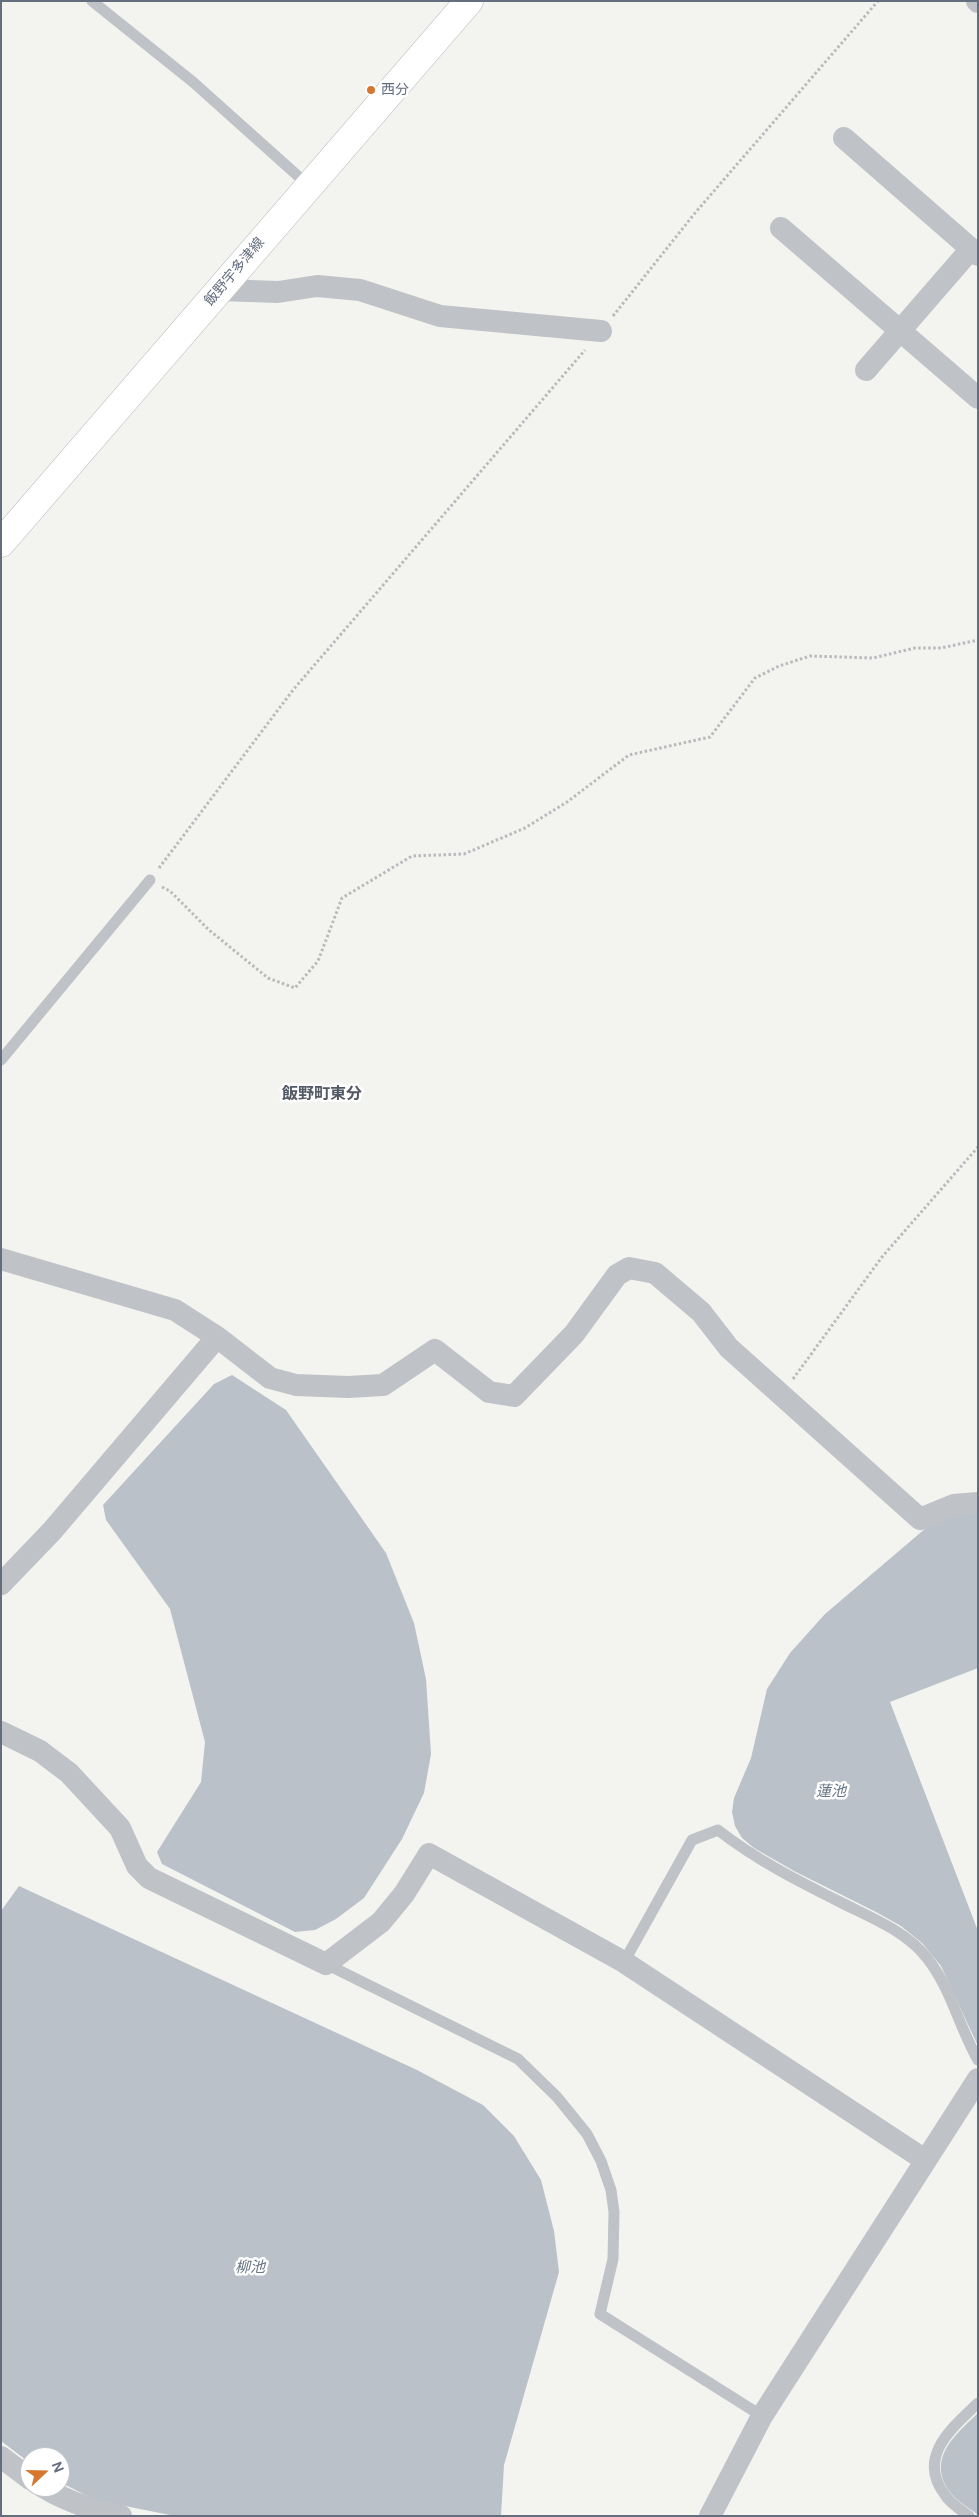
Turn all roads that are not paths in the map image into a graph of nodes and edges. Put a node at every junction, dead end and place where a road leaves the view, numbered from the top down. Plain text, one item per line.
1 (92, 1) edge
2 (469, 1) edge
3 (844, 138) dead end
4 (308, 185) junction
5 (781, 228) dead end
6 (974, 252) edge
7 (220, 290) junction
8 (601, 331) road end
9 (900, 331) junction
10 (866, 370) dead end
11 (978, 398) edge
12 (1, 543) edge
13 (150, 880) road end
14 (1, 1060) edge
15 (1, 1259) edge
16 (217, 1337) junction
17 (978, 1503) edge
18 (1, 1584) edge
19 (1, 1732) edge
20 (624, 1962) junction
21 (326, 1964) junction
22 (978, 2060) edge
23 (978, 2079) edge
24 (925, 2160) junction
25 (978, 2403) edge
26 (762, 2416) junction
27 (1, 2457) edge
28 (20, 2471) edge
29 (58, 2497) edge
30 (121, 2516) edge
31 (710, 2516) edge
32 (969, 2516) edge

1 - 4 lane
2 - 4 main road, 飯野宇多津線
3 - 6 street
4 - 7 main road, 飯野宇多津線
5 - 9 street
6 - 9 street
7 - 8 street
7 - 12 main road, 飯野宇多津線
9 - 10 street
9 - 11 street
13 - 14 lane
15 - 16 street
16 - 17 street
16 - 18 street
19 - 21 street
20 - 21 street
20 - 22 lane
20 - 24 street
21 - 26 lane
23 - 24 street
24 - 26 street
25 - 32 lane
26 - 31 street
27 - 28 street
29 - 30 street

